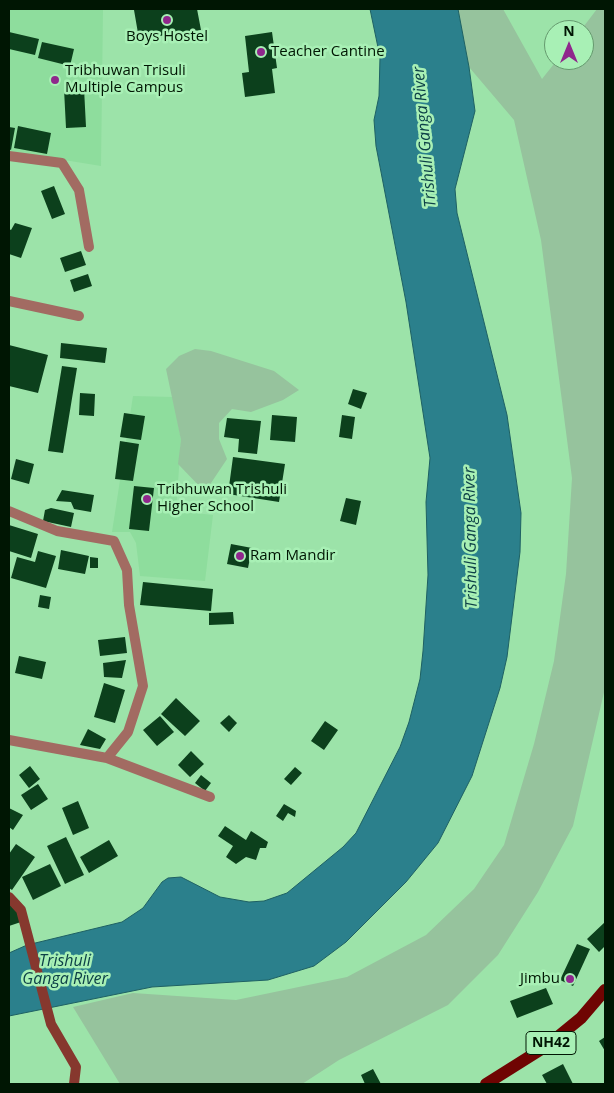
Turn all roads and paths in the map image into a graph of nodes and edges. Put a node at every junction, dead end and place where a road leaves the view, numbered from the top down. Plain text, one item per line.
1 (9, 156) edge
2 (89, 247) dead end
3 (9, 301) edge
4 (79, 316) dead end
5 (9, 511) edge
6 (9, 740) edge
7 (107, 758) junction
8 (210, 797) dead end
9 (9, 896) edge
10 (605, 990) edge
11 (74, 1084) edge
12 (486, 1084) edge

1 - 2 street
3 - 4 street
5 - 7 street
6 - 7 street
7 - 8 street
9 - 11 street
10 - 12 main road, NH42

